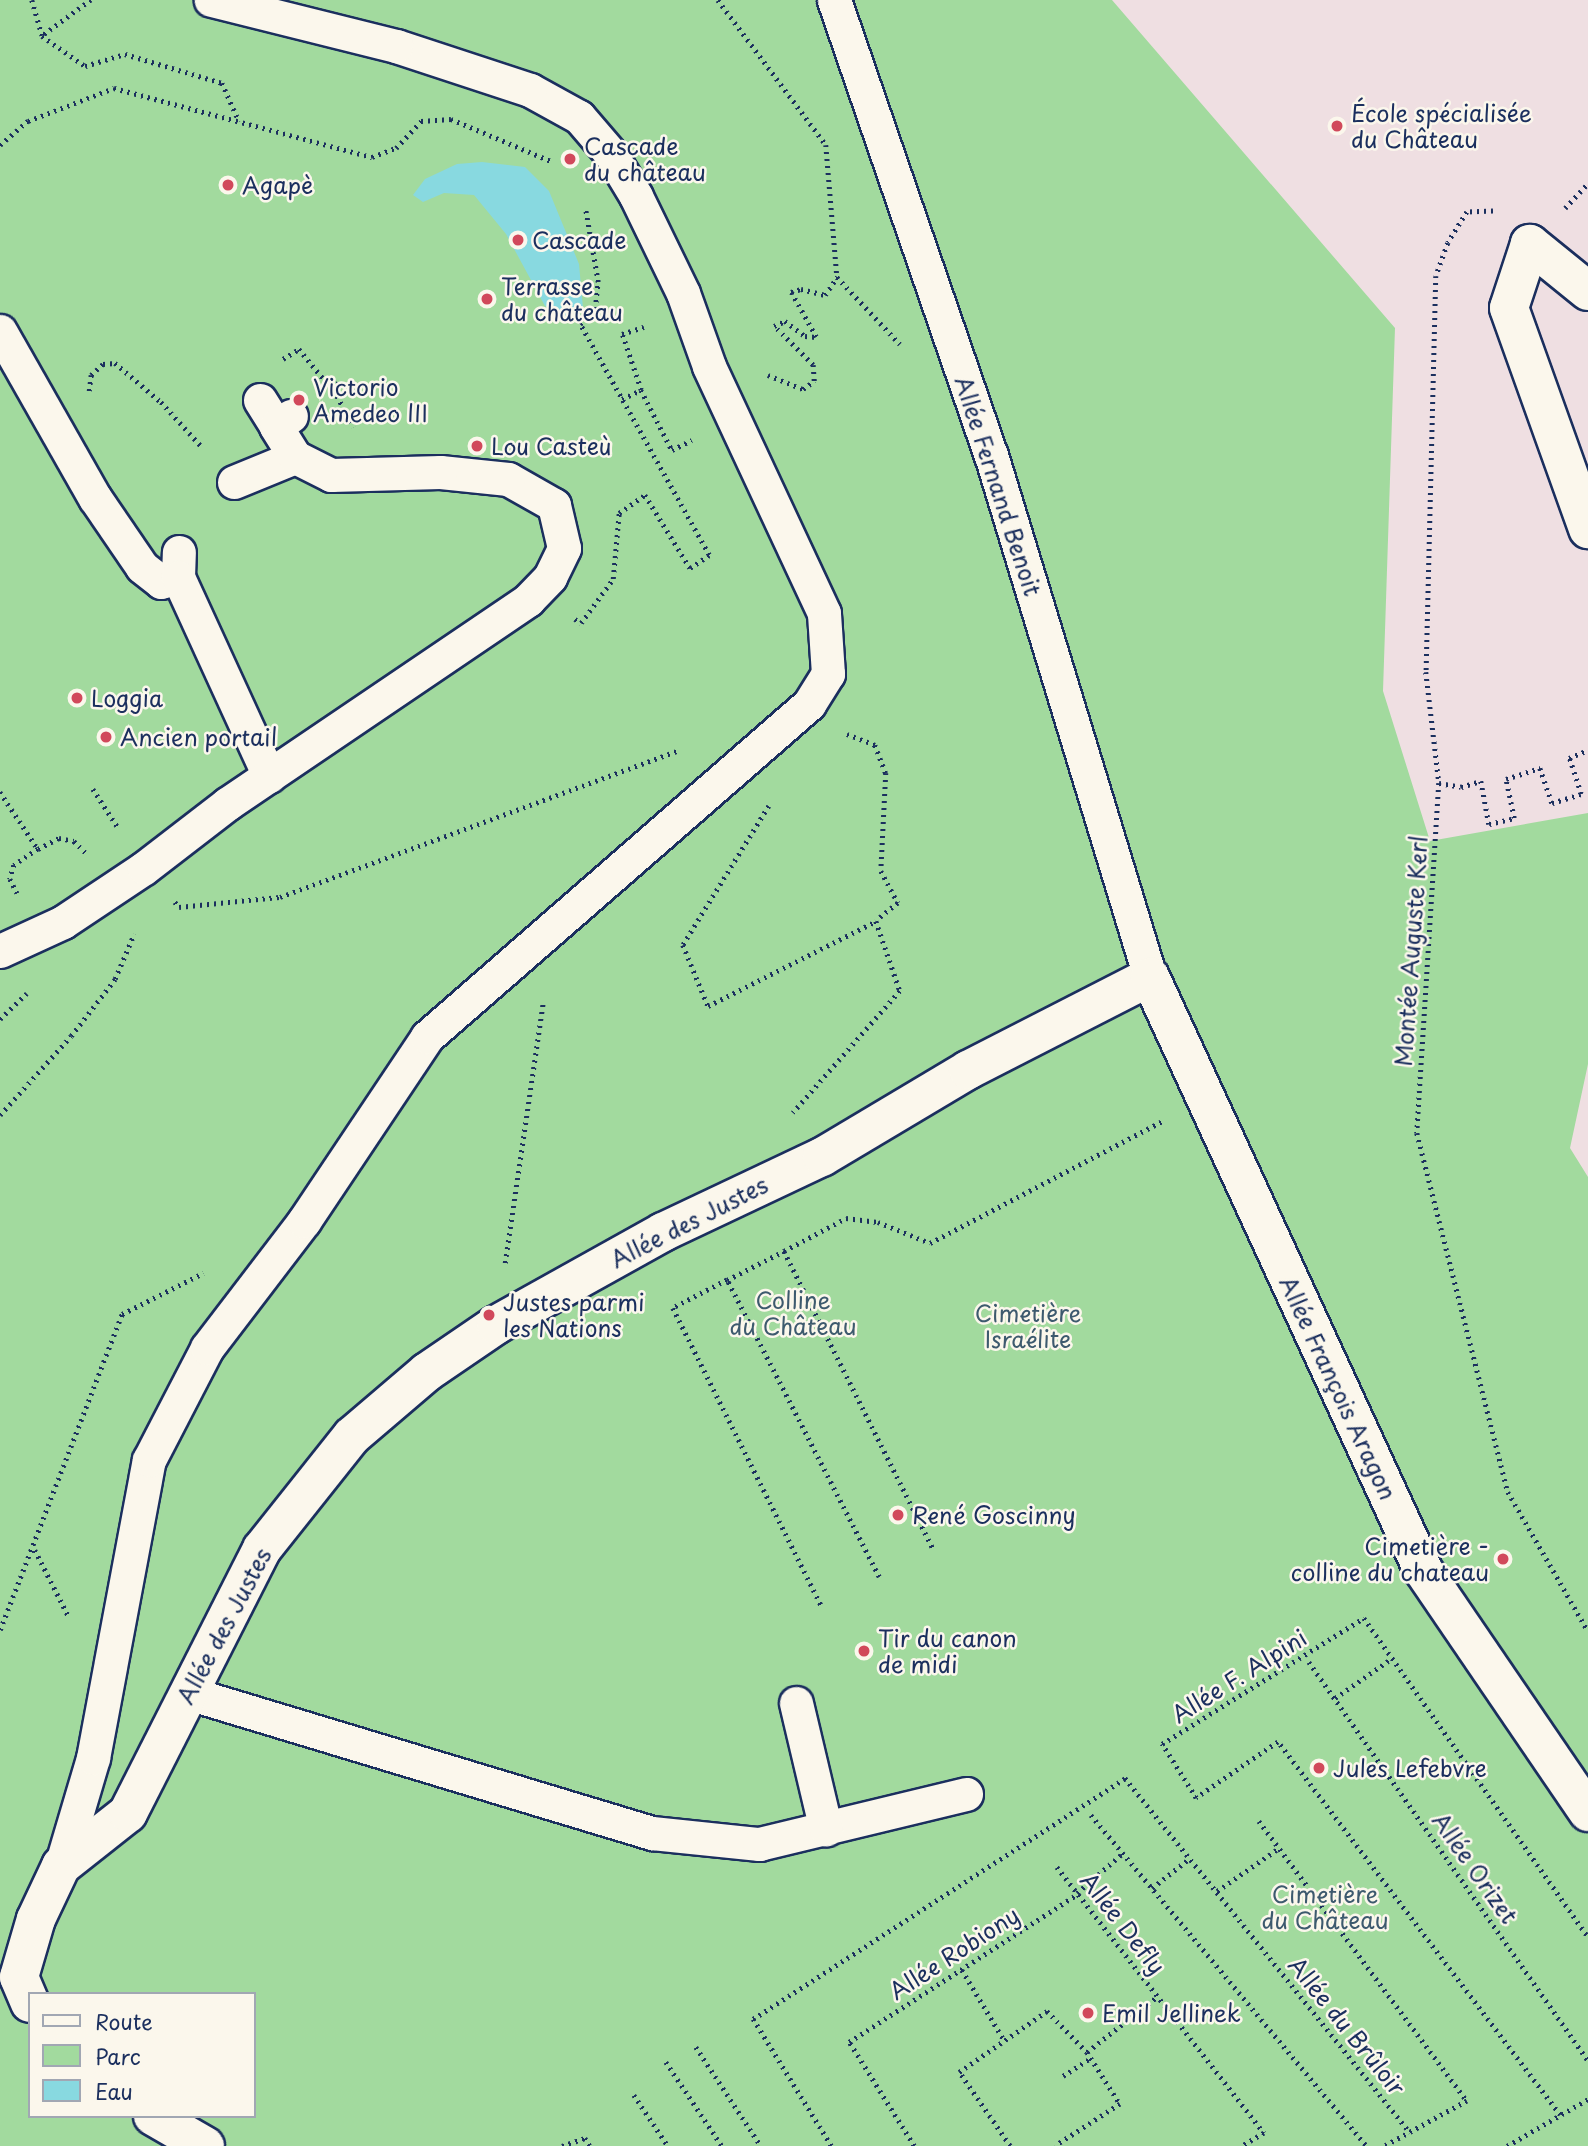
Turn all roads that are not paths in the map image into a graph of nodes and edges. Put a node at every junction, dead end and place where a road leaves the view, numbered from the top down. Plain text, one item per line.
1 (211, 0) edge
2 (834, 0) edge
3 (1588, 291) edge
4 (0, 331) edge
5 (276, 414) dead end
6 (295, 457) junction
7 (234, 482) road end
8 (1588, 529) edge
9 (269, 776) junction
10 (0, 951) edge
11 (1150, 977) junction
12 (188, 1693) junction
13 (796, 1703) dead end
14 (966, 1794) dead end
15 (1588, 1812) edge
16 (826, 1830) junction
17 (61, 1866) junction
18 (28, 1998) edge
19 (156, 2118) edge
20 (205, 2146) edge

1 - 17 lane
2 - 11 lane, Allée Fernand Benoit
3 - 8 street
4 - 9 lane
5 - 6 lane
6 - 7 lane
6 - 9 lane
9 - 10 lane
11 - 12 street, Allée des Justes
11 - 15 street, Allée François Aragon
12 - 16 lane
12 - 17 street, Allée des Justes
13 - 16 lane
14 - 16 lane
17 - 18 street, Allée des Justes
19 - 20 street

